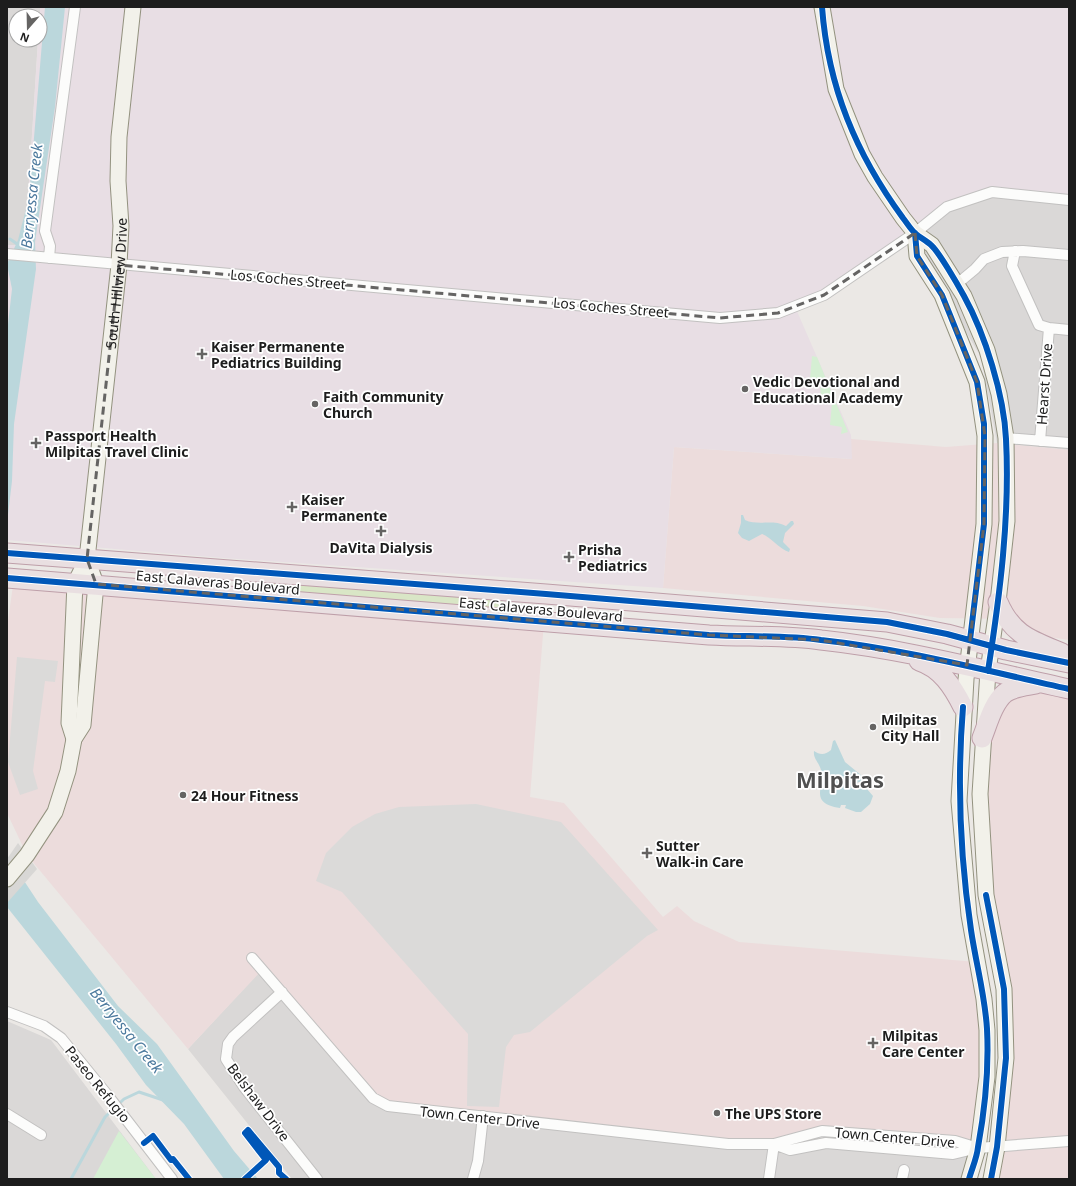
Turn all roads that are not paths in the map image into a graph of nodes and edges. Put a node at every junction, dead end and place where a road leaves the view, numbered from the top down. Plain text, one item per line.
1 (75, 7) edge
2 (133, 7) edge
3 (822, 7) edge
4 (1069, 200) edge
5 (915, 233) junction
6 (1015, 251) junction
7 (7, 254) edge
8 (1069, 255) edge
9 (47, 258) junction
10 (119, 265) junction
11 (956, 284) junction
12 (1049, 328) junction
13 (1069, 330) edge
14 (1006, 438) junction
15 (1040, 441) junction
16 (1069, 443) edge
17 (7, 553) edge
18 (88, 560) junction
19 (7, 578) edge
20 (75, 583) junction
21 (96, 584) junction
22 (998, 602) junction
23 (970, 640) junction
24 (992, 646) junction
25 (878, 648) junction
26 (1069, 656) edge
27 (1069, 663) edge
28 (967, 665) junction
29 (988, 671) junction
30 (1041, 683) junction
31 (1069, 689) edge
32 (964, 707) junction
33 (982, 738) junction
34 (74, 739) junction
35 (7, 879) edge
36 (252, 958) dead end
37 (282, 992) junction
38 (7, 1012) edge
39 (7, 1114) edge
40 (483, 1116) junction
41 (41, 1135) dead end
42 (1069, 1141) edge
43 (774, 1144) junction
44 (997, 1147) junction
45 (978, 1148) junction
46 (172, 1179) edge
47 (317, 1179) edge
48 (473, 1179) edge
49 (769, 1179) edge
50 (969, 1179) edge
51 (991, 1179) edge

1 - 9 street
2 - 10 main road, South Hillview Drive
3 - 5 main road
4 - 5 street, Los Coches Street
5 - 10 street, Los Coches Street
5 - 11 main road
5 - 23 main road
6 - 8 street
6 - 11 street
6 - 12 street
7 - 9 street, Los Coches Street
9 - 10 street, Los Coches Street
10 - 18 main road, South Hillview Drive
11 - 14 main road
12 - 13 street
12 - 15 street, Hearst Drive
14 - 15 street, Hearst Drive
14 - 22 main road
15 - 16 street, Hearst Drive
17 - 18 highway, East Calaveras Boulevard
18 - 20 main road
18 - 21 main road
18 - 23 highway, East Calaveras Boulevard
19 - 20 highway, East Calaveras Boulevard
20 - 21 highway, East Calaveras Boulevard
20 - 34 main road
21 - 25 highway, East Calaveras Boulevard
21 - 34 main road
22 - 24 main road
22 - 26 highway
23 - 24 highway, East Calaveras Boulevard
23 - 28 main road
24 - 27 highway, East Calaveras Boulevard
24 - 29 main road
25 - 28 highway, East Calaveras Boulevard
25 - 32 highway
28 - 29 highway, East Calaveras Boulevard
28 - 32 main road
29 - 30 highway, East Calaveras Boulevard
29 - 33 main road
30 - 31 highway, East Calaveras Boulevard
30 - 33 highway
32 - 45 main road
33 - 44 main road
34 - 35 main road
36 - 37 street, Town Center Drive
37 - 40 street, Town Center Drive
37 - 47 street, Belshaw Drive
38 - 46 street, Paseo Refugio
39 - 41 street
40 - 43 street, Town Center Drive
40 - 48 street
42 - 44 street, Town Center Drive
43 - 45 street, Town Center Drive
43 - 49 street
44 - 45 street, Town Center Drive
44 - 51 main road
45 - 50 main road

